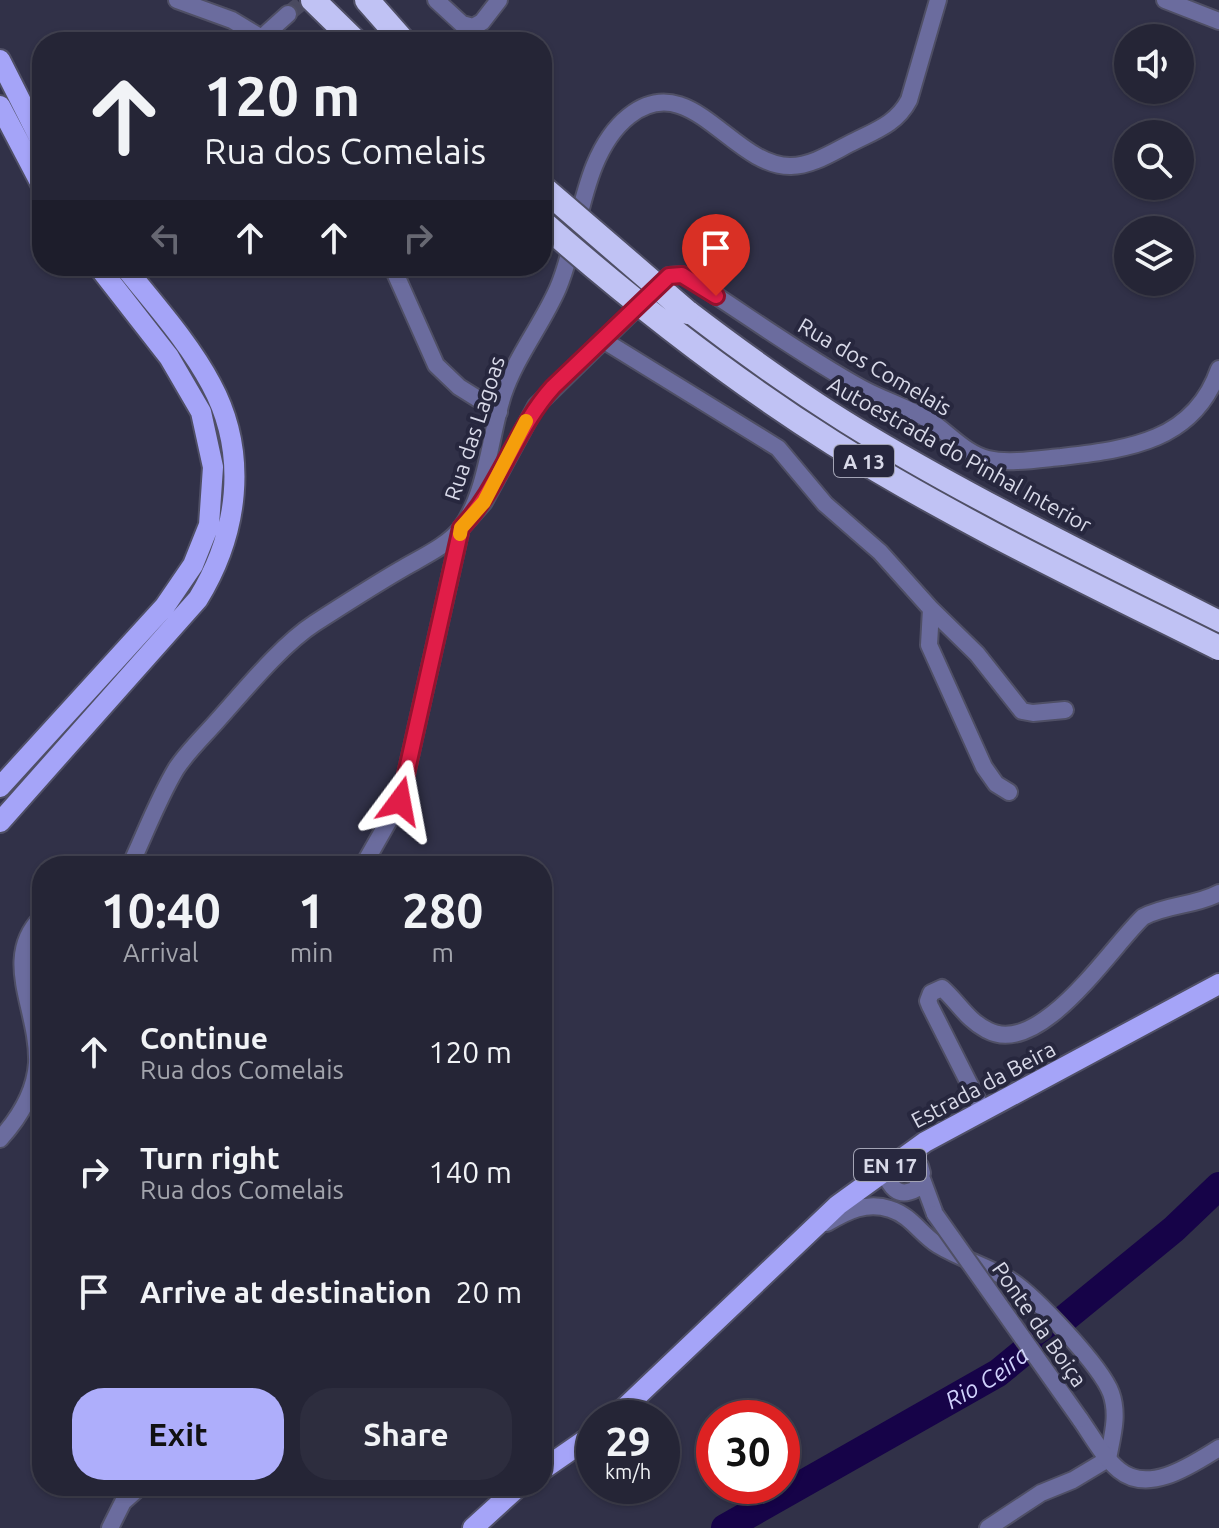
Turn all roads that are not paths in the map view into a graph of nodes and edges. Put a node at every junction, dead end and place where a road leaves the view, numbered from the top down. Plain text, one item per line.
1 (177, 0) edge
2 (313, 0) edge
3 (367, 0) edge
4 (436, 0) edge
5 (499, 0) edge
6 (938, 0) edge
7 (1165, 0) edge
8 (288, 14) tunnel mouth
9 (1219, 21) edge
10 (251, 32) edge
11 (270, 32) edge
12 (346, 32) edge
13 (395, 32) edge
14 (0, 60) edge
15 (0, 106) edge
16 (32, 123) edge
17 (32, 167) edge
18 (552, 196) edge
19 (552, 231) edge
20 (106, 276) edge
21 (132, 276) edge
22 (396, 276) edge
23 (603, 340) junction
24 (1219, 369) edge
25 (499, 412) junction
26 (461, 528) junction
27 (931, 609) junction
28 (1219, 623) edge
29 (1219, 648) edge
30 (1065, 710) dead end
31 (0, 787) edge
32 (1009, 792) dead end
33 (0, 822) edge
34 (135, 856) edge
35 (369, 856) edge
36 (1219, 893) edge
37 (32, 926) edge
38 (1219, 984) edge
39 (32, 1034) edge
40 (32, 1088) edge
41 (983, 1111) junction
42 (0, 1139) edge
43 (925, 1142) junction
44 (907, 1154) junction
45 (883, 1170) junction
46 (922, 1176) junction
47 (900, 1192) junction
48 (848, 1196) junction
49 (935, 1214) junction
50 (806, 1236) junction
51 (636, 1400) edge
52 (576, 1446) edge
53 (1219, 1448) edge
54 (1108, 1459) junction
55 (552, 1463) edge
56 (130, 1496) edge
57 (508, 1496) edge
58 (110, 1528) edge
59 (473, 1528) edge
60 (988, 1528) edge

1 - 10 street
2 - 12 highway
3 - 13 highway
4 - 5 street
6 - 25 street, Rua das Lagoas
7 - 9 street
8 - 11 street
14 - 16 main road
15 - 17 main road
18 - 28 highway, Autoestrada do Pinhal Interior / A 13, bridge
19 - 29 highway, A 13, bridge
20 - 31 main road
21 - 33 main road
22 - 25 street
23 - 24 street, Rua dos Comelais
23 - 26 street, Rua dos Comelais
23 - 27 street
25 - 26 street, Rua das Lagoas
26 - 34 street, Rua das Lagoas
26 - 35 street
27 - 30 street
27 - 32 street
36 - 41 street
37 - 39 street
38 - 41 main road, Estrada da Beira / EN 17
40 - 42 street
41 - 43 main road, Estrada da Beira / EN 17
43 - 44 main road, Estrada da Beira / EN 17
43 - 46 street, Ponte da Boiça
44 - 45 main road, Estrada da Beira / EN 17
44 - 46 street, Ponte da Boiça
45 - 47 street, Ponte da Boiça
45 - 48 main road, Estrada da Beira / EN 17
46 - 47 street
46 - 49 street, Ponte da Boiça
47 - 48 street
47 - 49 street, Ponte da Boiça
48 - 50 main road, Estrada da Beira / EN 17
49 - 54 street, Ponte da Boiça, bridge
50 - 51 main road, Estrada da Beira / EN 17
50 - 54 street
52 - 55 main road
53 - 54 street
54 - 60 street
56 - 58 street
57 - 59 main road

